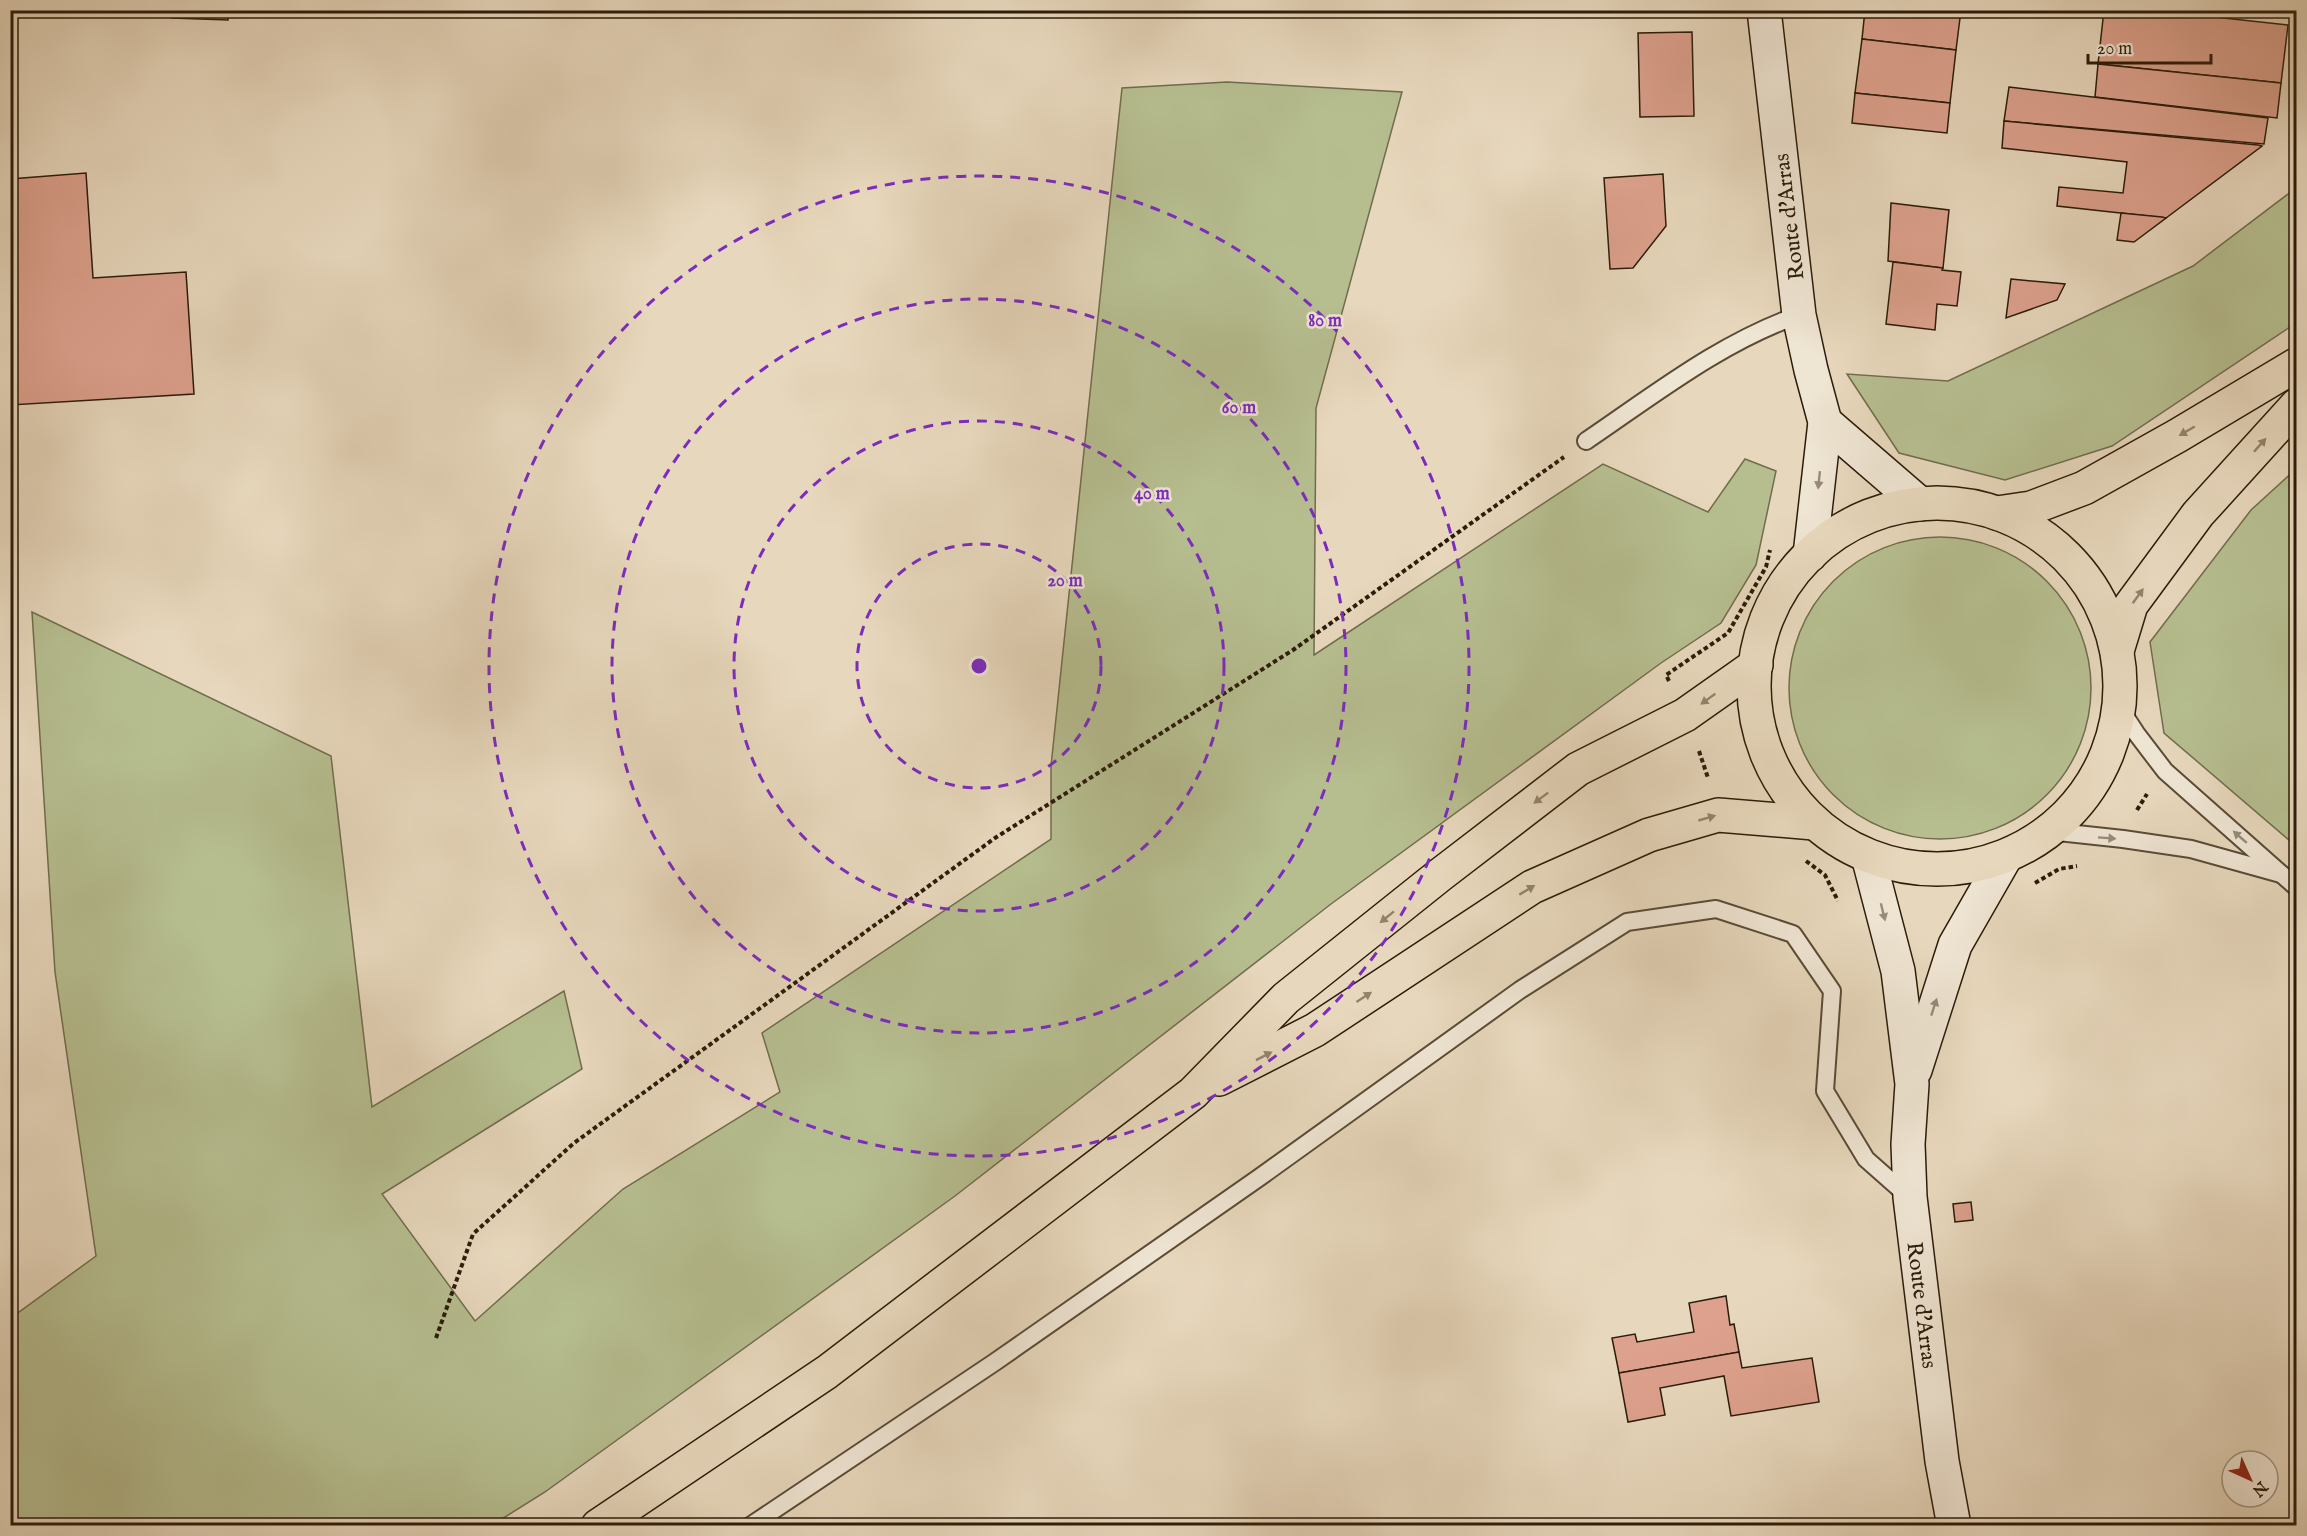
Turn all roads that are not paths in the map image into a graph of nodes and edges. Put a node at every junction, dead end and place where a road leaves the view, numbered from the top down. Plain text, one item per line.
1 (1764, 10) edge
2 (1799, 315) junction
3 (2296, 365) edge
4 (2296, 406) edge
5 (1825, 422) junction
6 (1586, 441) road end
7 (1920, 504) junction
8 (1997, 513) junction
9 (1810, 555) junction
10 (2117, 651) junction
11 (1756, 665) junction
12 (2120, 707) junction
13 (1814, 823) junction
14 (2049, 831) junction
15 (1868, 856) junction
16 (2006, 856) junction
17 (2284, 874) junction
18 (2296, 887) edge
19 (1912, 1084) junction
20 (1193, 1093) junction
21 (1910, 1197) junction
22 (598, 1526) edge
23 (750, 1526) edge
24 (1954, 1526) edge

1 - 2 main road, Route d'Arras
2 - 5 main road, Route d'Arras
2 - 6 lane
3 -> 8 main road
10 -> 4 main road
5 - 7 main road
5 -> 9 main road, Route d'Arras
7 - 8 main road
7 - 9 main road
8 - 10 main road
9 - 11 main road
10 - 12 main road
11 - 13 main road
11 -> 20 main road
12 - 14 main road
17 -> 12 lane
13 - 15 main road
20 -> 13 main road
14 - 16 main road
14 -> 17 lane
15 - 16 main road
15 -> 19 main road, Route d'Arras
19 -> 16 main road, Route d'Arras
17 - 18 lane
19 - 21 main road, Route d'Arras
20 - 22 main road
21 - 23 lane
21 - 24 main road, Route d'Arras

